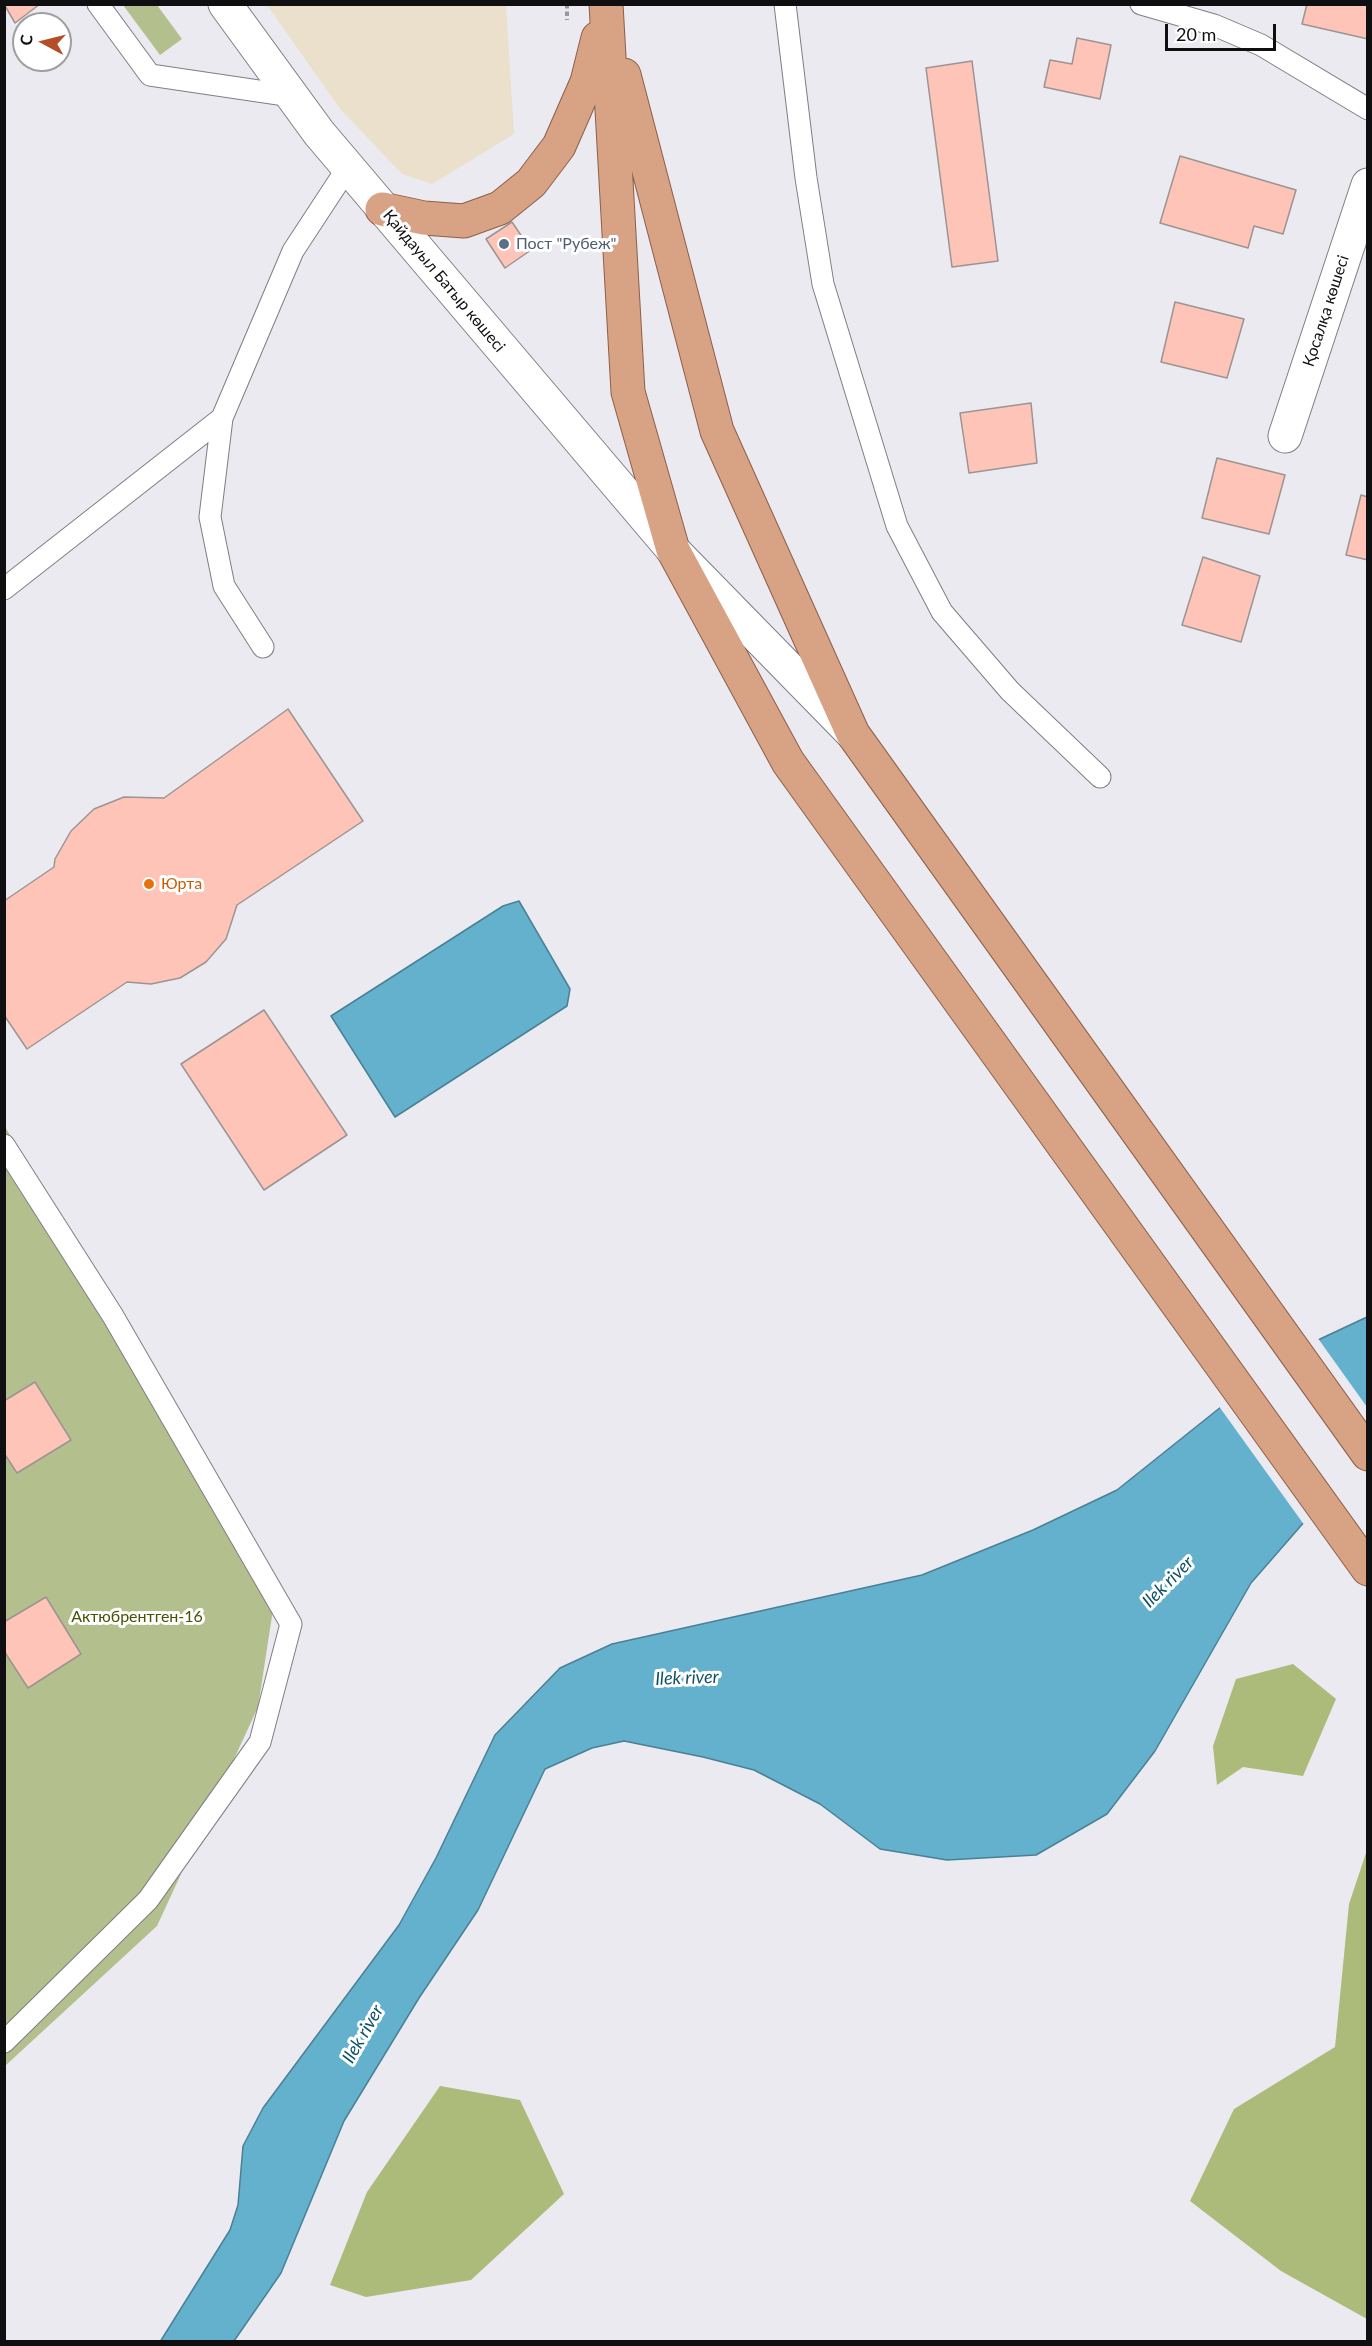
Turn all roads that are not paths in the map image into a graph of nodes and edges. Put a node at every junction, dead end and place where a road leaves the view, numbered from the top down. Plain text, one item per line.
1 (98, 4) edge
2 (225, 4) edge
3 (785, 4) edge
4 (1151, 5) edge
5 (606, 6) edge
6 (292, 96) junction
7 (1368, 109) edge
8 (348, 167) junction
9 (1368, 185) edge
10 (382, 209) junction
11 (222, 418) junction
12 (1285, 436) dead end
13 (673, 550) junction
14 (4, 589) edge
15 (263, 647) dead end
16 (853, 734) junction
17 (1100, 777) dead end
18 (4, 1145) edge
19 (1368, 1454) edge
20 (1368, 1569) edge
21 (4, 2042) edge

1 - 6 lane
2 - 6 street, Қайдауыл Батыр көшесі
3 - 17 lane
4 - 7 lane
5 - 10 highway
5 - 13 highway
5 - 16 highway
6 - 8 street, Қайдауыл Батыр көшесі
8 - 10 street, Қайдауыл Батыр көшесі
8 - 11 lane
9 - 12 street, Қосалқа көшесі
10 - 13 street, Қайдауыл Батыр көшесі
11 - 14 lane
11 - 15 lane
13 - 16 street, Қайдауыл Батыр көшесі
13 - 20 highway
16 - 19 highway
18 - 21 lane

